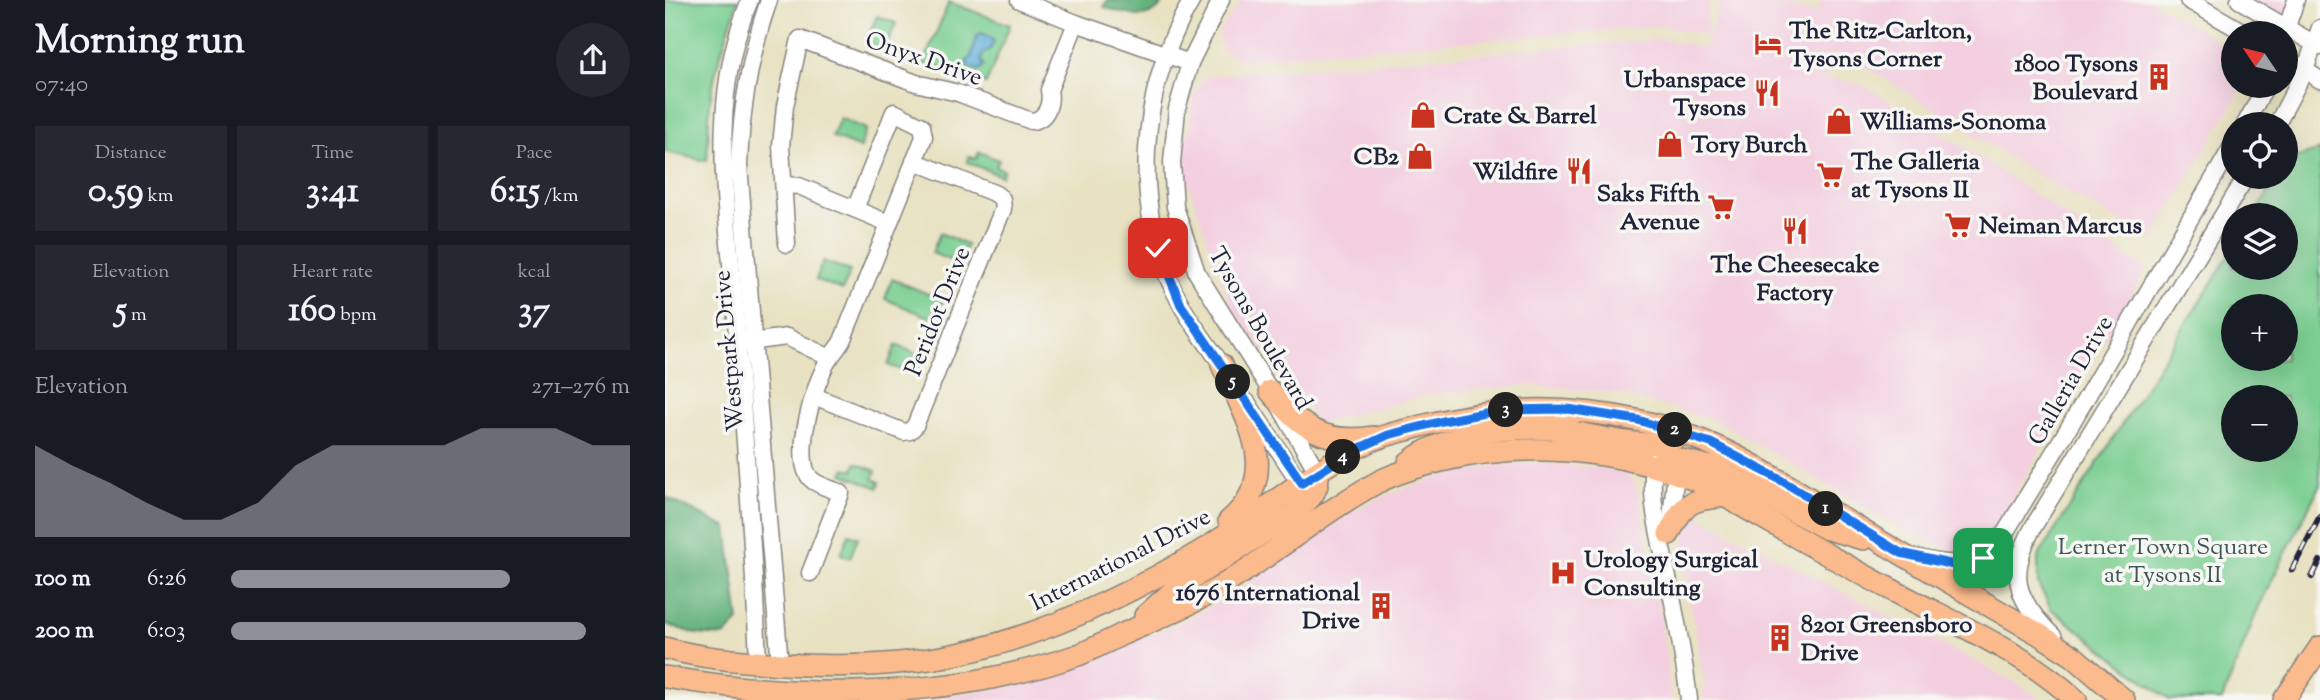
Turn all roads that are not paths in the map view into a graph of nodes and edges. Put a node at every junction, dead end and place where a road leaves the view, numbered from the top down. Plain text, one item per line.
1 (750, 0) edge
2 (769, 0) edge
3 (1019, 0) edge
4 (1192, 0) edge
5 (1221, 0) edge
6 (2188, 0) edge
7 (2239, 0) edge
8 (2295, 0) edge
9 (2224, 21) edge
10 (2272, 21) edge
11 (2289, 21) edge
12 (1076, 23) junction
13 (2320, 28) edge
14 (2298, 36) edge
15 (2317, 45) edge
16 (1165, 55) junction
17 (1190, 63) junction
18 (2298, 66) edge
19 (2305, 70) junction
20 (2320, 80) edge
21 (2283, 112) edge
22 (914, 161) junction
23 (2221, 166) edge
24 (785, 185) junction
25 (2239, 189) edge
26 (855, 209) junction
27 (888, 223) junction
28 (787, 244) dead end
29 (745, 342) junction
30 (830, 358) junction
31 (1222, 365) junction
32 (1270, 391) junction
33 (814, 397) junction
34 (1669, 434) junction
35 (1388, 435) junction
36 (1677, 465) junction
37 (1654, 466) junction
38 (1393, 476) junction
39 (1310, 485) junction
40 (1724, 496) junction
41 (1319, 519) junction
42 (1669, 534) junction
43 (1892, 548) junction
44 (1666, 565) junction
45 (1171, 567) junction
46 (810, 573) dead end
47 (1128, 632) junction
48 (2320, 647) edge
49 (665, 648) edge
50 (2320, 654) edge
51 (2073, 656) junction
52 (758, 663) junction
53 (780, 664) junction
54 (665, 677) edge
55 (759, 697) edge
56 (782, 698) edge
57 (860, 699) edge
58 (1689, 700) edge
59 (2076, 700) edge
60 (2124, 700) edge
61 (2284, 700) edge
62 (2299, 700) edge

1 - 29 street, Westpark Drive
2 - 29 street, Westpark Drive
3 - 12 street
4 - 16 street, Tysons Boulevard
5 - 17 street, Tysons Boulevard
6 - 9 street
7 - 10 street
8 - 11 street
12 - 16 street
12 - 24 street, Onyx Drive
13 - 15 street
14 - 15 street
15 - 19 street
16 - 17 street
16 - 31 street, Tysons Boulevard
17 - 32 street, Tysons Boulevard
18 - 19 street
19 - 20 street
19 - 21 street
22 - 26 street
22 - 27 street
22 - 33 street, Peridot Drive
23 - 43 street, Galleria Drive
24 - 26 street
24 - 28 street, Onyx Drive
25 - 51 street, Galleria Drive
26 - 27 street
27 - 30 street
29 - 30 street
29 - 52 street, Westpark Drive
29 - 53 street, Westpark Drive
30 - 33 street
31 - 39 street, Tysons Boulevard
31 - 45 main road
32 - 35 main road
32 - 39 street, Tysons Boulevard
33 - 46 street
34 - 35 main road, International Drive
34 - 36 street
34 - 37 street
34 - 38 main road
34 - 43 main road, International Drive
35 - 39 main road, International Drive
36 - 37 main road
36 - 40 main road
36 - 42 street
36 - 43 main road
37 - 38 main road
37 - 44 street
38 - 41 main road
39 - 41 street, Tysons Boulevard
39 - 45 main road, International Drive
39 - 47 main road
40 - 42 main road
40 - 59 main road
41 - 47 main road
42 - 44 street
43 - 51 main road, International Drive
44 - 58 street
45 - 53 main road, International Drive
47 - 57 main road
48 - 61 main road
49 - 52 main road, International Drive
50 - 62 main road
51 - 60 main road, International Drive
52 - 53 main road, International Drive
52 - 55 main road, Westpark Drive
53 - 56 main road, Westpark Drive
54 - 55 main road
55 - 56 main road
56 - 57 main road

